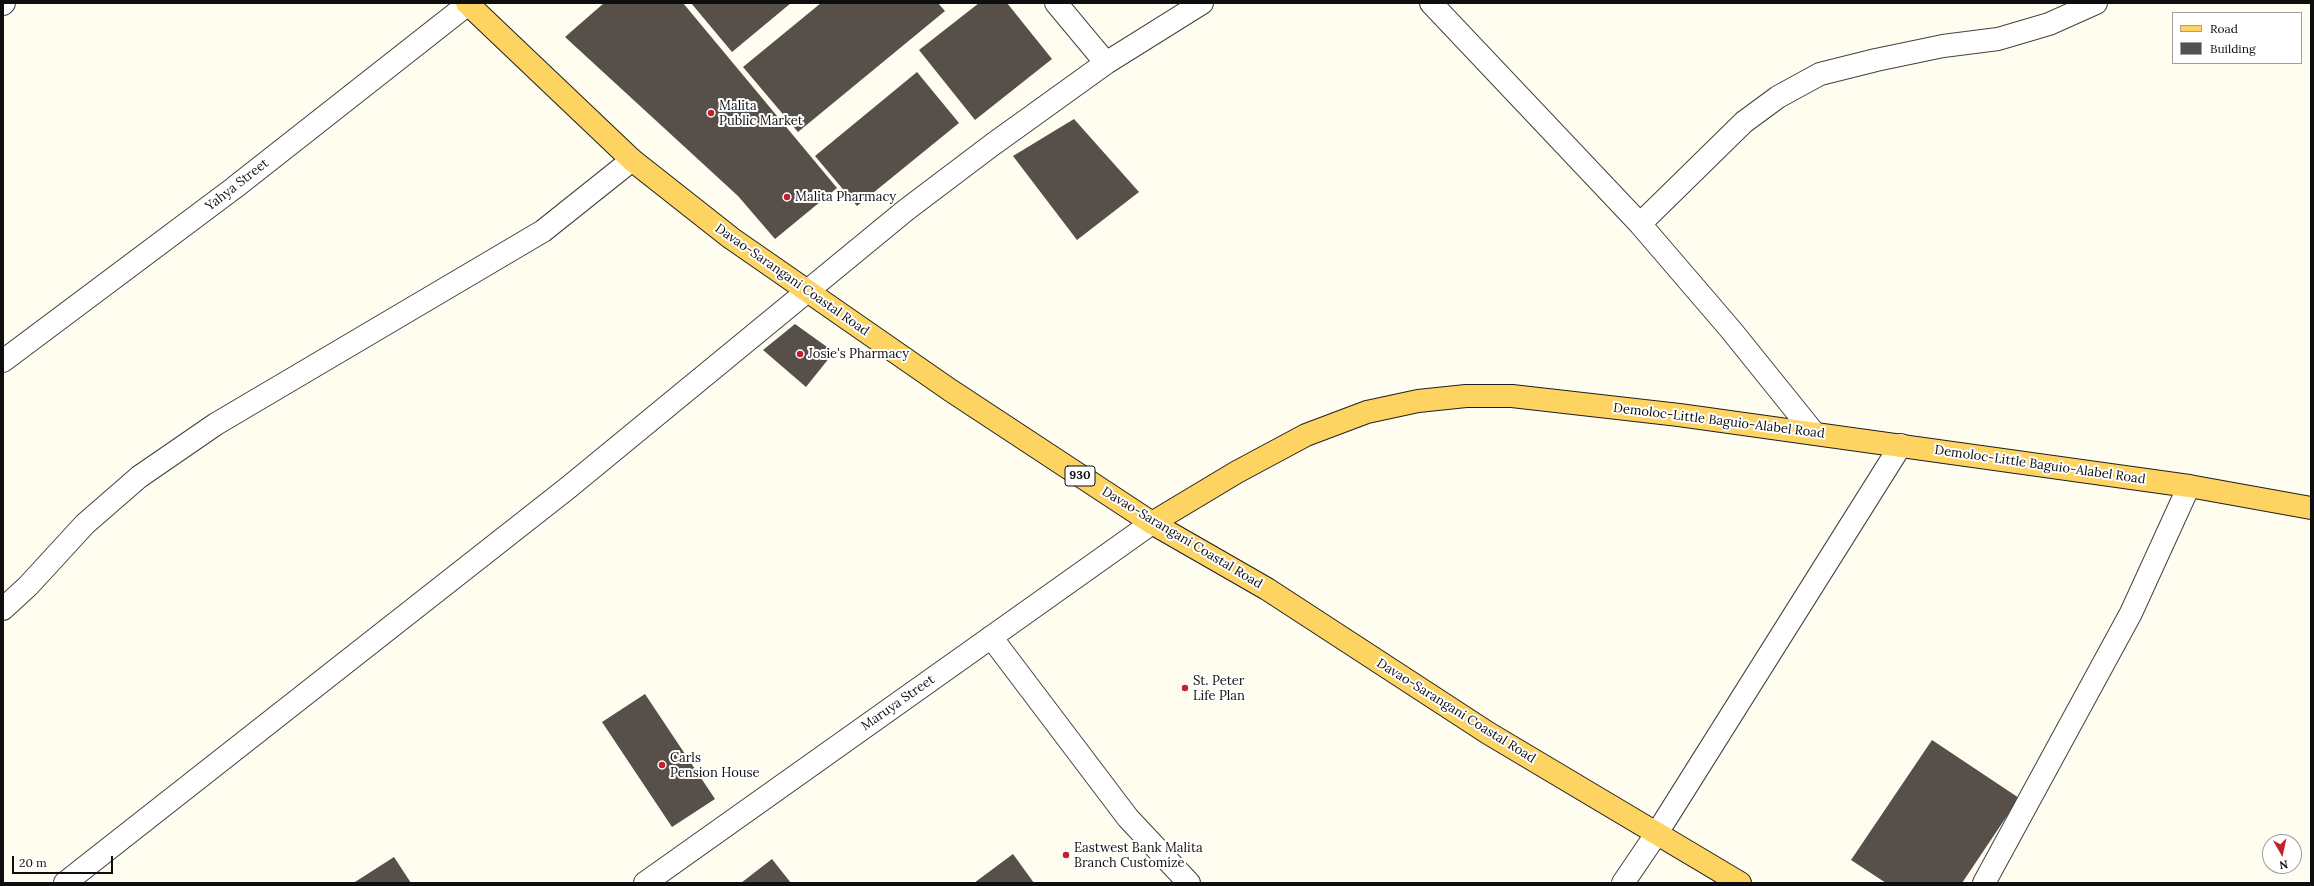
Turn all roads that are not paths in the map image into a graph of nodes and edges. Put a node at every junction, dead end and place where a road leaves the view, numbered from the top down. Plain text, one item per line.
1 (1056, 3) edge
2 (1202, 3) edge
3 (1431, 3) edge
4 (2096, 3) edge
5 (468, 4) edge
6 (1106, 63) junction
7 (632, 160) junction
8 (1640, 224) junction
9 (808, 291) junction
10 (3, 361) edge
11 (1814, 433) junction
12 (1901, 445) junction
13 (2189, 486) junction
14 (2311, 508) edge
15 (1152, 523) junction
16 (3, 609) edge
17 (991, 637) junction
18 (1657, 833) junction
19 (65, 883) edge
20 (645, 883) edge
21 (1189, 883) edge
22 (1623, 883) edge
23 (1740, 883) edge
24 (1984, 883) edge

1 - 6 street
2 - 6 street
3 - 8 street
4 - 8 street
5 - 7 main road, Davao-Sarangani Coastal Road / 930
5 - 10 street, Yahya Street
6 - 9 street
7 - 9 main road, Davao-Sarangani Coastal Road / 930
7 - 16 street
8 - 11 street
9 - 15 main road, Davao-Sarangani Coastal Road / 930
9 - 19 street
11 - 12 main road, Demoloc-Little Baguio-Alabel Road
11 - 15 main road, Demoloc-Little Baguio-Alabel Road
12 - 13 main road, Demoloc-Little Baguio-Alabel Road
12 - 18 street
13 - 14 main road, Demoloc-Little Baguio-Alabel Road
13 - 24 street
15 - 17 street, Maruya Street
15 - 18 main road, Davao-Sarangani Coastal Road / 930
17 - 20 street, Maruya Street
17 - 21 street
18 - 22 street
18 - 23 main road, Davao-Sarangani Coastal Road / 930

